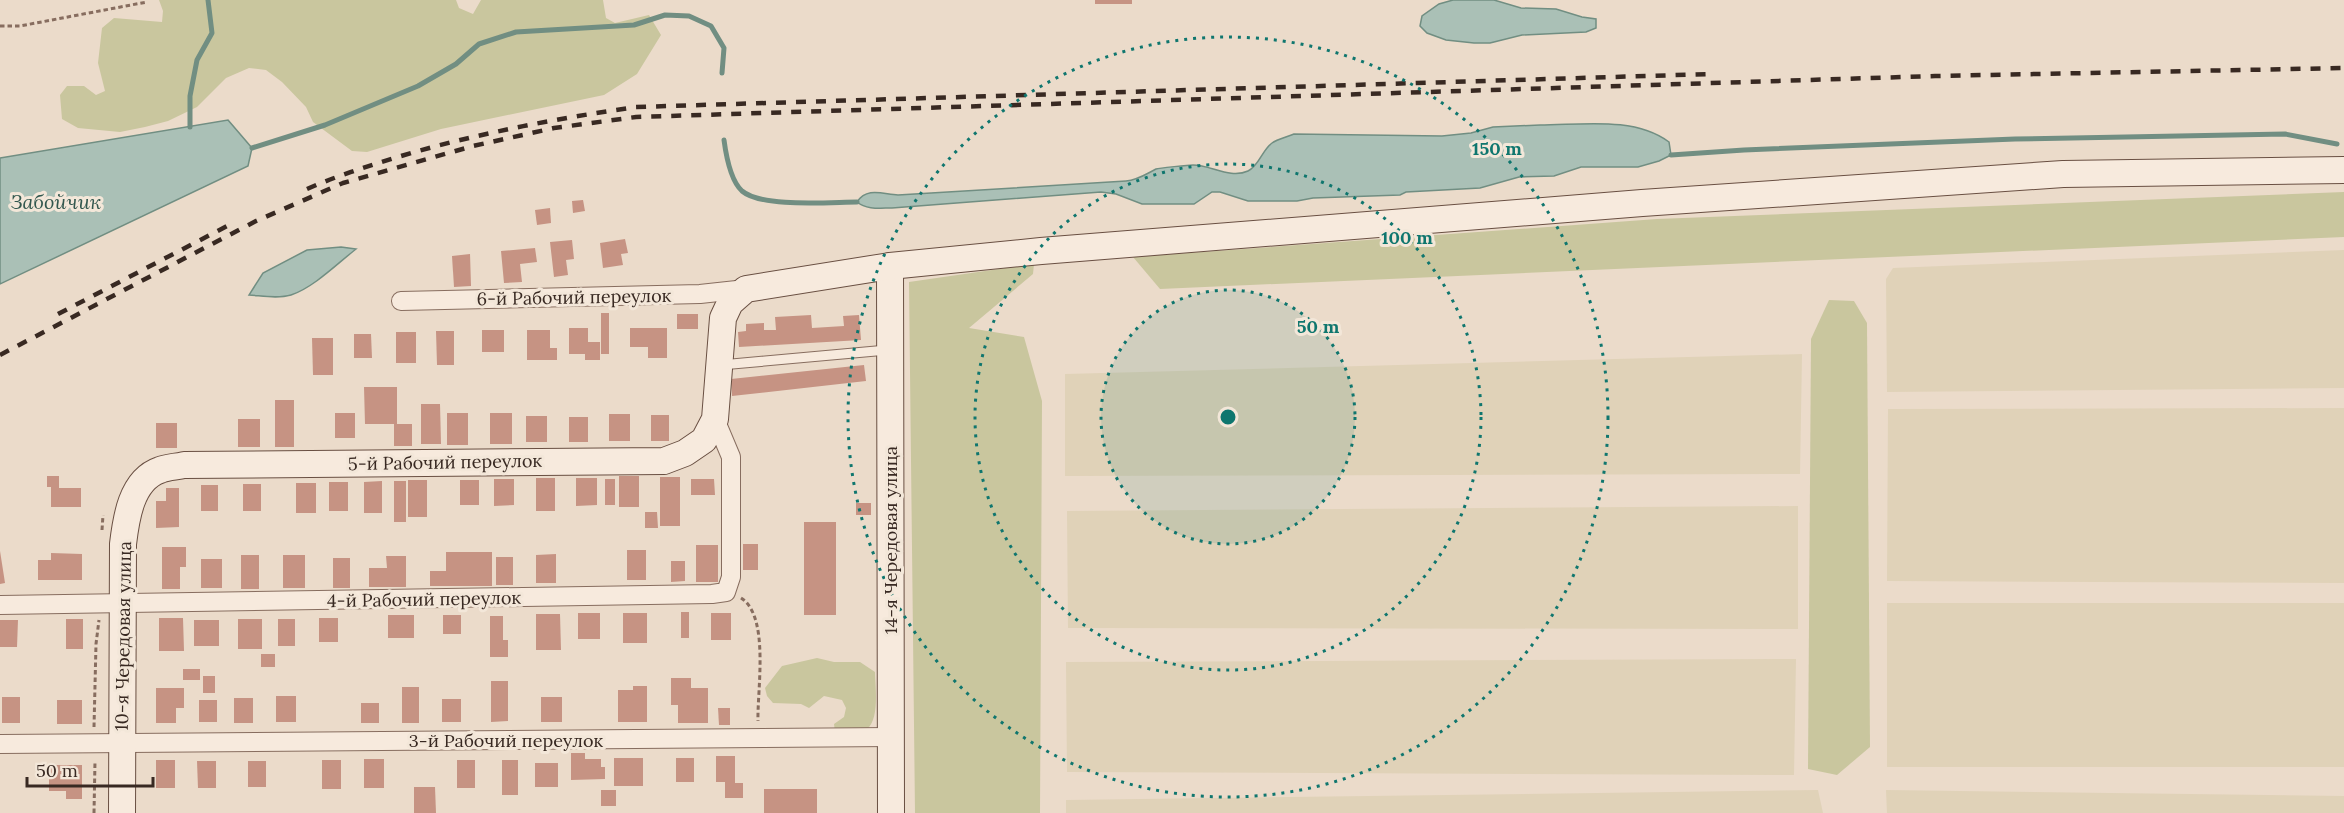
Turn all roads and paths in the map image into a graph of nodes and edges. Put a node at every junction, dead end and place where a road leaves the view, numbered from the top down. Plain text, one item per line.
1 (147, 2) dead end
2 (0, 26) edge
3 (2344, 170) edge
4 (890, 266) junction
5 (746, 290) junction
6 (400, 301) dead end
7 (890, 350) junction
8 (719, 365) junction
9 (715, 419) junction
10 (157, 470) joint
11 (103, 515) dead end
12 (102, 537) dead end
13 (726, 592) junction
14 (111, 603) junction
15 (0, 605) edge
16 (891, 737) junction
17 (758, 738) junction
18 (122, 743) junction
19 (0, 744) edge
20 (95, 744) junction
21 (94, 813) edge
22 (122, 813) edge
23 (891, 813) edge

1 - 2 path
3 - 4 main road
4 - 5 main road
4 - 7 main road, 14-я Чередовая улица
5 - 6 street, 6-й Рабочий переулок
5 - 8 main road
7 - 8 lane
7 - 16 main road, 14-я Чередовая улица
8 - 9 main road
9 - 10 main road, 5-й Рабочий переулок
9 - 13 street
10 - 14 main road, 10-я Чередовая улица
11 - 12 path
13 - 14 street, 4-й Рабочий переулок
13 - 17 path
14 - 15 street, 4-й Рабочий переулок
14 - 18 main road, 10-я Чередовая улица
14 - 20 path
16 - 17 street, 3-й Рабочий переулок
16 - 23 main road, 14-я Чередовая улица
17 - 18 street, 3-й Рабочий переулок
18 - 20 street, 3-й Рабочий переулок
18 - 22 main road, 10-я Чередовая улица
19 - 20 street, 3-й Рабочий переулок
20 - 21 path

